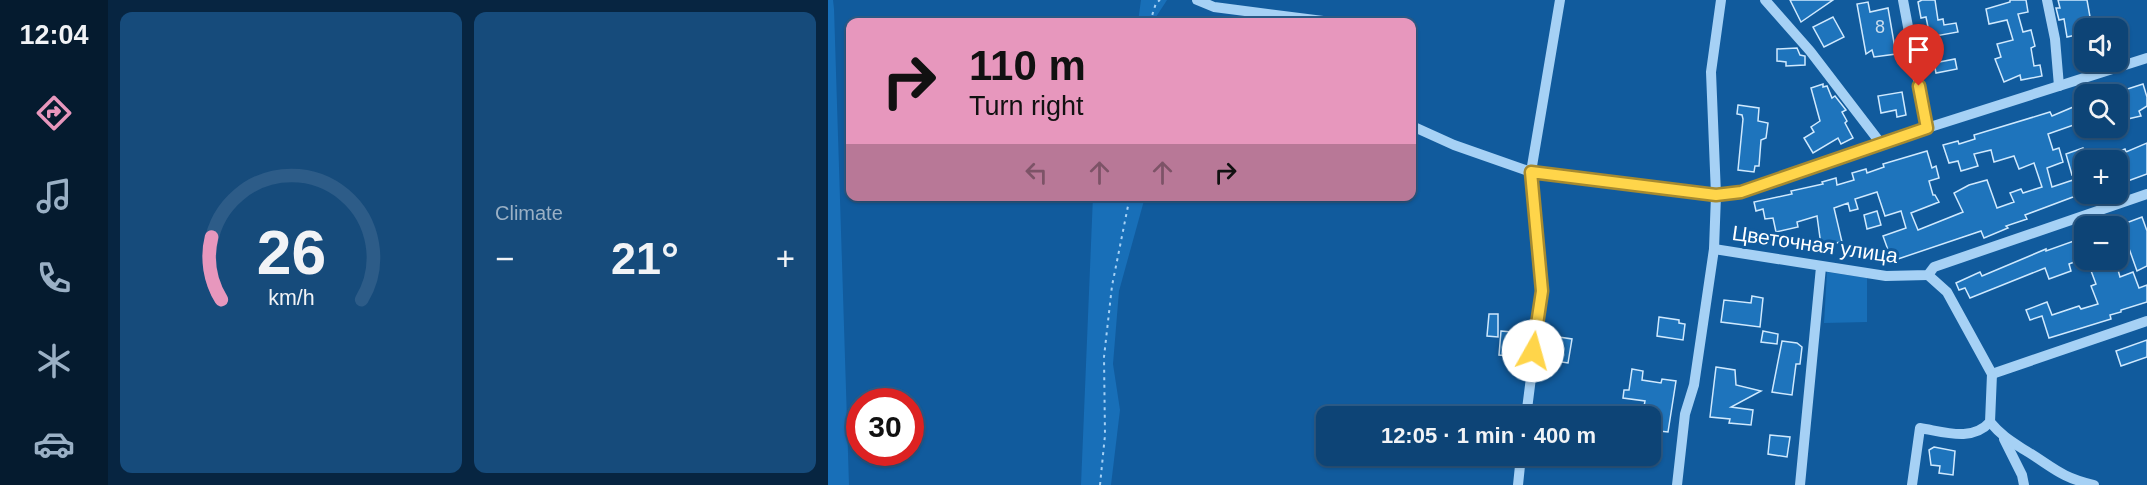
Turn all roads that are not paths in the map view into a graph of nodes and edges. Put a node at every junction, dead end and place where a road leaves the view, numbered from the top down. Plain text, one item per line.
1 (1197, 0) edge
2 (1560, 0) edge
3 (1721, 0) edge
4 (1765, 0) edge
5 (1903, 0) edge
6 (2047, 0) edge
7 (1300, 18) edge
8 (2147, 58) edge
9 (2059, 86) junction
10 (1416, 128) edge
11 (1927, 128) junction
12 (1882, 145) junction
13 (1531, 172) junction
14 (2147, 194) edge
15 (1716, 195) junction
16 (1714, 249) junction
17 (1821, 267) junction
18 (1928, 275) junction
19 (2147, 321) edge
20 (1992, 374) junction
21 (1527, 406) edge
22 (1990, 422) junction
23 (2004, 438) junction
24 (1520, 466) edge
25 (1518, 485) edge
26 (1677, 485) edge
27 (1800, 485) edge
28 (1912, 485) edge
29 (2024, 485) edge
30 (2094, 485) edge

1 - 7 street
2 - 13 street
3 - 15 street
4 - 12 street
5 - 11 street
6 - 9 street
8 - 9 street
9 - 11 street
10 - 13 street
11 - 12 street
12 - 15 street
13 - 15 street
13 - 21 street
14 - 18 street, Цветочная улица
15 - 16 street
16 - 17 street, Цветочная улица
16 - 26 street
17 - 18 street, Цветочная улица
17 - 27 street
18 - 20 street
19 - 20 street
20 - 22 street
22 - 23 street
22 - 28 street
23 - 29 street
23 - 30 street
24 - 25 street

